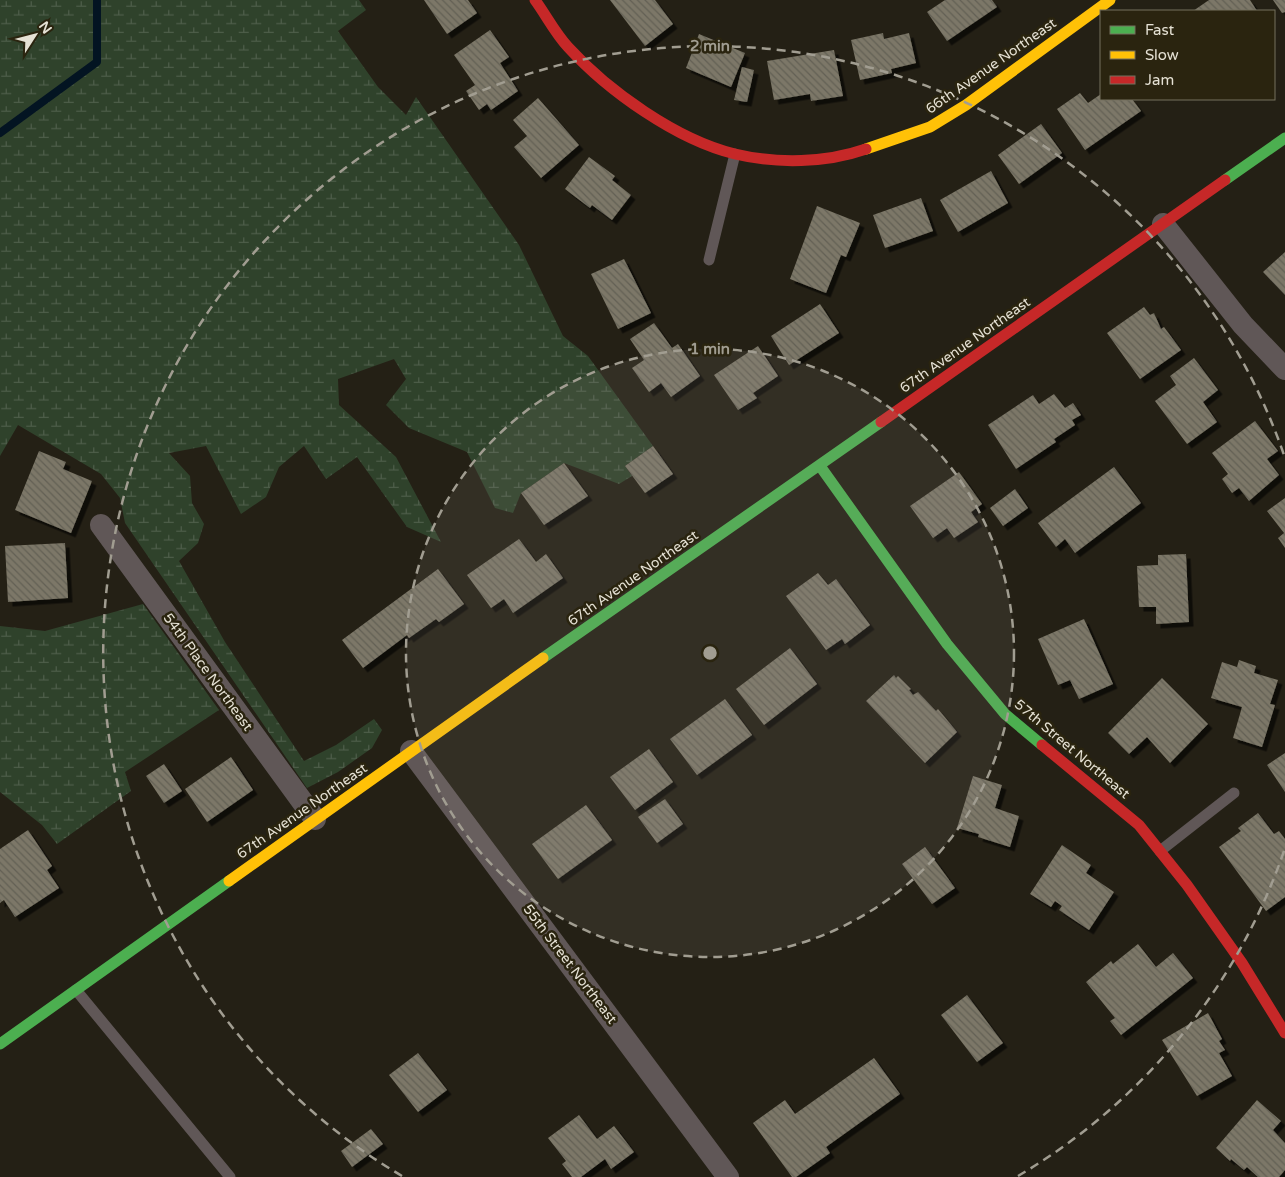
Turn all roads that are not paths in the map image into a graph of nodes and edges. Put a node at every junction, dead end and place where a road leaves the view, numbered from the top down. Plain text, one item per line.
1 (536, 0) edge
2 (1110, 0) edge
3 (1285, 138) edge
4 (735, 154) junction
5 (1163, 224) junction
6 (709, 260) dead end
7 (1285, 368) edge
8 (820, 466) junction
9 (101, 525) dead end
10 (411, 751) junction
11 (1234, 793) dead end
12 (315, 819) junction
13 (1160, 851) junction
14 (76, 990) junction
15 (1285, 1032) edge
16 (0, 1044) edge
17 (230, 1177) edge
18 (728, 1177) edge

1 - 4 street, 66th Avenue Northeast
2 - 4 street, 66th Avenue Northeast
3 - 5 street, 67th Avenue Northeast
4 - 6 lane
5 - 7 street
5 - 8 street, 67th Avenue Northeast
8 - 10 street, 67th Avenue Northeast
8 - 13 street, 57th Street Northeast
9 - 12 street, 54th Place Northeast
10 - 12 street, 67th Avenue Northeast
10 - 18 street, 55th Street Northeast
11 - 13 lane
12 - 14 street, 67th Avenue Northeast
13 - 15 street, 57th Street Northeast
14 - 16 street, 67th Avenue Northeast
14 - 17 lane

